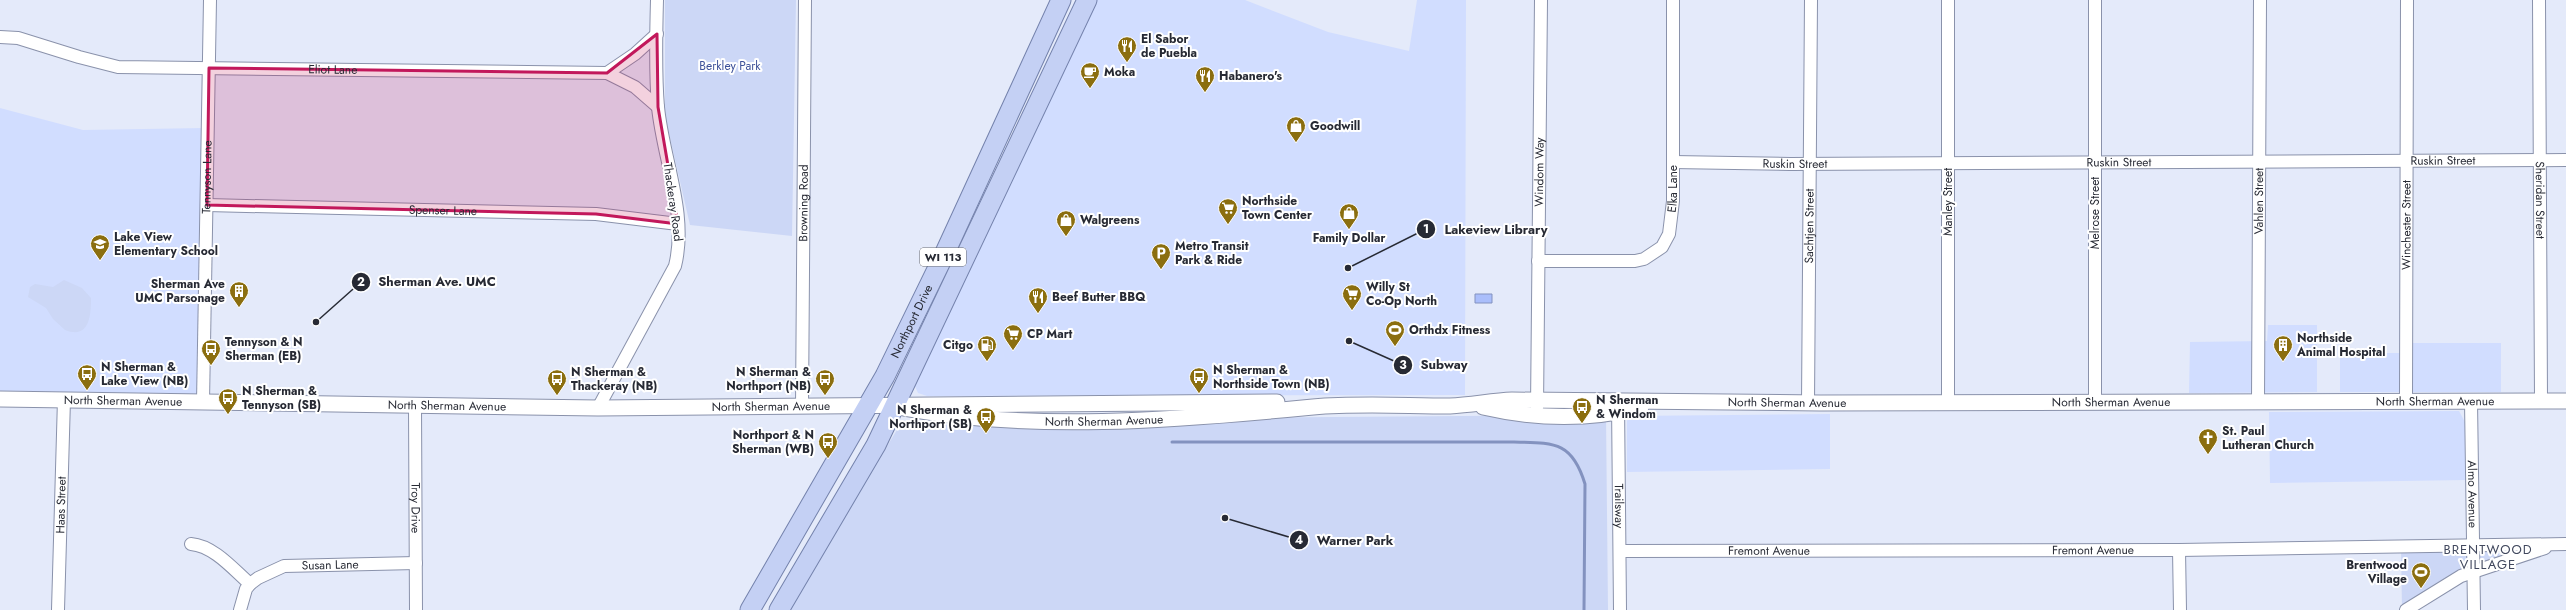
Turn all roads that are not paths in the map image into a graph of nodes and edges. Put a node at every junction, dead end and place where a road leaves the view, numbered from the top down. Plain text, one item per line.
1 (210, 0) edge
2 (657, 0) edge
3 (806, 0) edge
4 (1061, 0) edge
5 (1087, 0) edge
6 (1540, 0) edge
7 (1673, 0) edge
8 (1811, 0) edge
9 (1948, 0) edge
10 (2095, 0) edge
11 (2260, 0) edge
12 (2408, 0) edge
13 (2539, 0) edge
14 (657, 34) junction
15 (0, 37) edge
16 (209, 68) junction
17 (607, 74) junction
18 (1013, 106) junction
19 (658, 107) junction
20 (1016, 150) junction
21 (2566, 160) edge
22 (2540, 161) junction
23 (1673, 162) junction
24 (2259, 162) junction
25 (2407, 162) junction
26 (1948, 163) junction
27 (2095, 163) junction
28 (1810, 164) junction
29 (207, 205) junction
30 (678, 224) junction
31 (1538, 261) junction
32 (0, 399) edge
33 (64, 399) junction
34 (1537, 400) junction
35 (2258, 401) junction
36 (2406, 401) junction
37 (2471, 401) junction
38 (2541, 401) junction
39 (2566, 401) edge
40 (203, 402) junction
41 (2095, 402) junction
42 (1808, 403) junction
43 (1948, 403) junction
44 (1475, 405) junction
45 (415, 406) junction
46 (802, 406) junction
47 (894, 406) junction
48 (868, 407) junction
49 (1618, 407) junction
50 (598, 408) junction
51 (1537, 415) junction
52 (190, 544) dead end
53 (2562, 544) edge
54 (2472, 546) junction
55 (2179, 550) junction
56 (1620, 551) junction
57 (416, 563) junction
58 (2473, 572) junction
59 (250, 584) junction
60 (58, 610) edge
61 (240, 610) edge
62 (416, 610) edge
63 (750, 610) edge
64 (779, 610) edge
65 (1620, 610) edge
66 (2180, 610) edge
67 (2406, 610) edge
68 (2474, 610) edge

1 - 16 street, Tennyson Lane
2 - 14 street, Thackeray Road
3 - 46 street, Browning Road
4 - 18 main road, Northport Drive / WI 113
5 - 20 main road, Northport Drive / WI 113
6 - 31 street, Windom Way
7 - 23 street, Elka Lane
8 - 28 street, Sachtjen Street
9 - 26 street, Manley Street
10 - 27 street, Melrose Street
11 - 24 street, Vahlen Street
12 - 25 street, Winchester Street
13 - 22 street, Sheridan Street
14 - 17 street
14 - 19 street, Thackeray Road
15 - 16 street, Eliot Lane
16 - 17 street, Eliot Lane
16 - 29 street, Tennyson Lane
17 - 19 street, Eliot Lane
18 - 20 main road
18 - 48 main road, Northport Drive / WI 113
19 - 30 street, Thackeray Road
20 - 47 main road, Northport Drive / WI 113
21 - 22 street, Ruskin Street
22 - 25 street, Ruskin Street
22 - 38 street, Sheridan Street
23 - 28 street, Ruskin Street
23 - 31 street, Elka Lane
24 - 25 street, Ruskin Street
24 - 27 street, Ruskin Street
24 - 35 street, Vahlen Street
25 - 36 street, Winchester Street
26 - 27 street, Ruskin Street
26 - 28 street, Ruskin Street
26 - 43 street, Manley Street
27 - 41 street, Melrose Street
28 - 42 street, Sachtjen Street
29 - 30 street, Spenser Lane
29 - 40 street, Tennyson Lane
30 - 50 street, Thackeray Road
31 - 34 street, Windom Way
32 - 33 street, North Sherman Avenue
33 - 40 street, North Sherman Avenue
33 - 60 street, Haas Street
34 - 44 street, North Sherman Avenue
34 - 49 street, North Sherman Avenue
34 - 51 street, Windom Way
35 - 36 street, North Sherman Avenue
35 - 41 street, North Sherman Avenue
36 - 37 street, North Sherman Avenue
37 - 38 street, North Sherman Avenue
37 - 54 street, Almo Avenue
38 - 39 street, North Sherman Avenue
40 - 45 street, North Sherman Avenue
41 - 43 street, North Sherman Avenue
42 - 43 street, North Sherman Avenue
42 - 49 street, North Sherman Avenue
44 - 47 street, North Sherman Avenue
44 - 51 street, North Sherman Avenue
45 - 50 street, North Sherman Avenue
45 - 57 street, Troy Drive
46 - 48 street, North Sherman Avenue
46 - 50 street, North Sherman Avenue
47 - 48 street, North Sherman Avenue
47 - 64 main road, Northport Drive / WI 113
48 - 63 main road, Northport Drive / WI 113
49 - 51 street, North Sherman Avenue
49 - 56 street, Trailsway
52 - 59 street
53 - 54 street, Fremont Avenue
53 - 58 street
54 - 55 street, Fremont Avenue
54 - 58 street, Almo Avenue
55 - 56 street, Fremont Avenue
55 - 66 street
56 - 65 street, Trailsway
57 - 59 street, Susan Lane
57 - 62 street, Troy Drive
58 - 67 street
58 - 68 street, Almo Avenue
59 - 61 street

